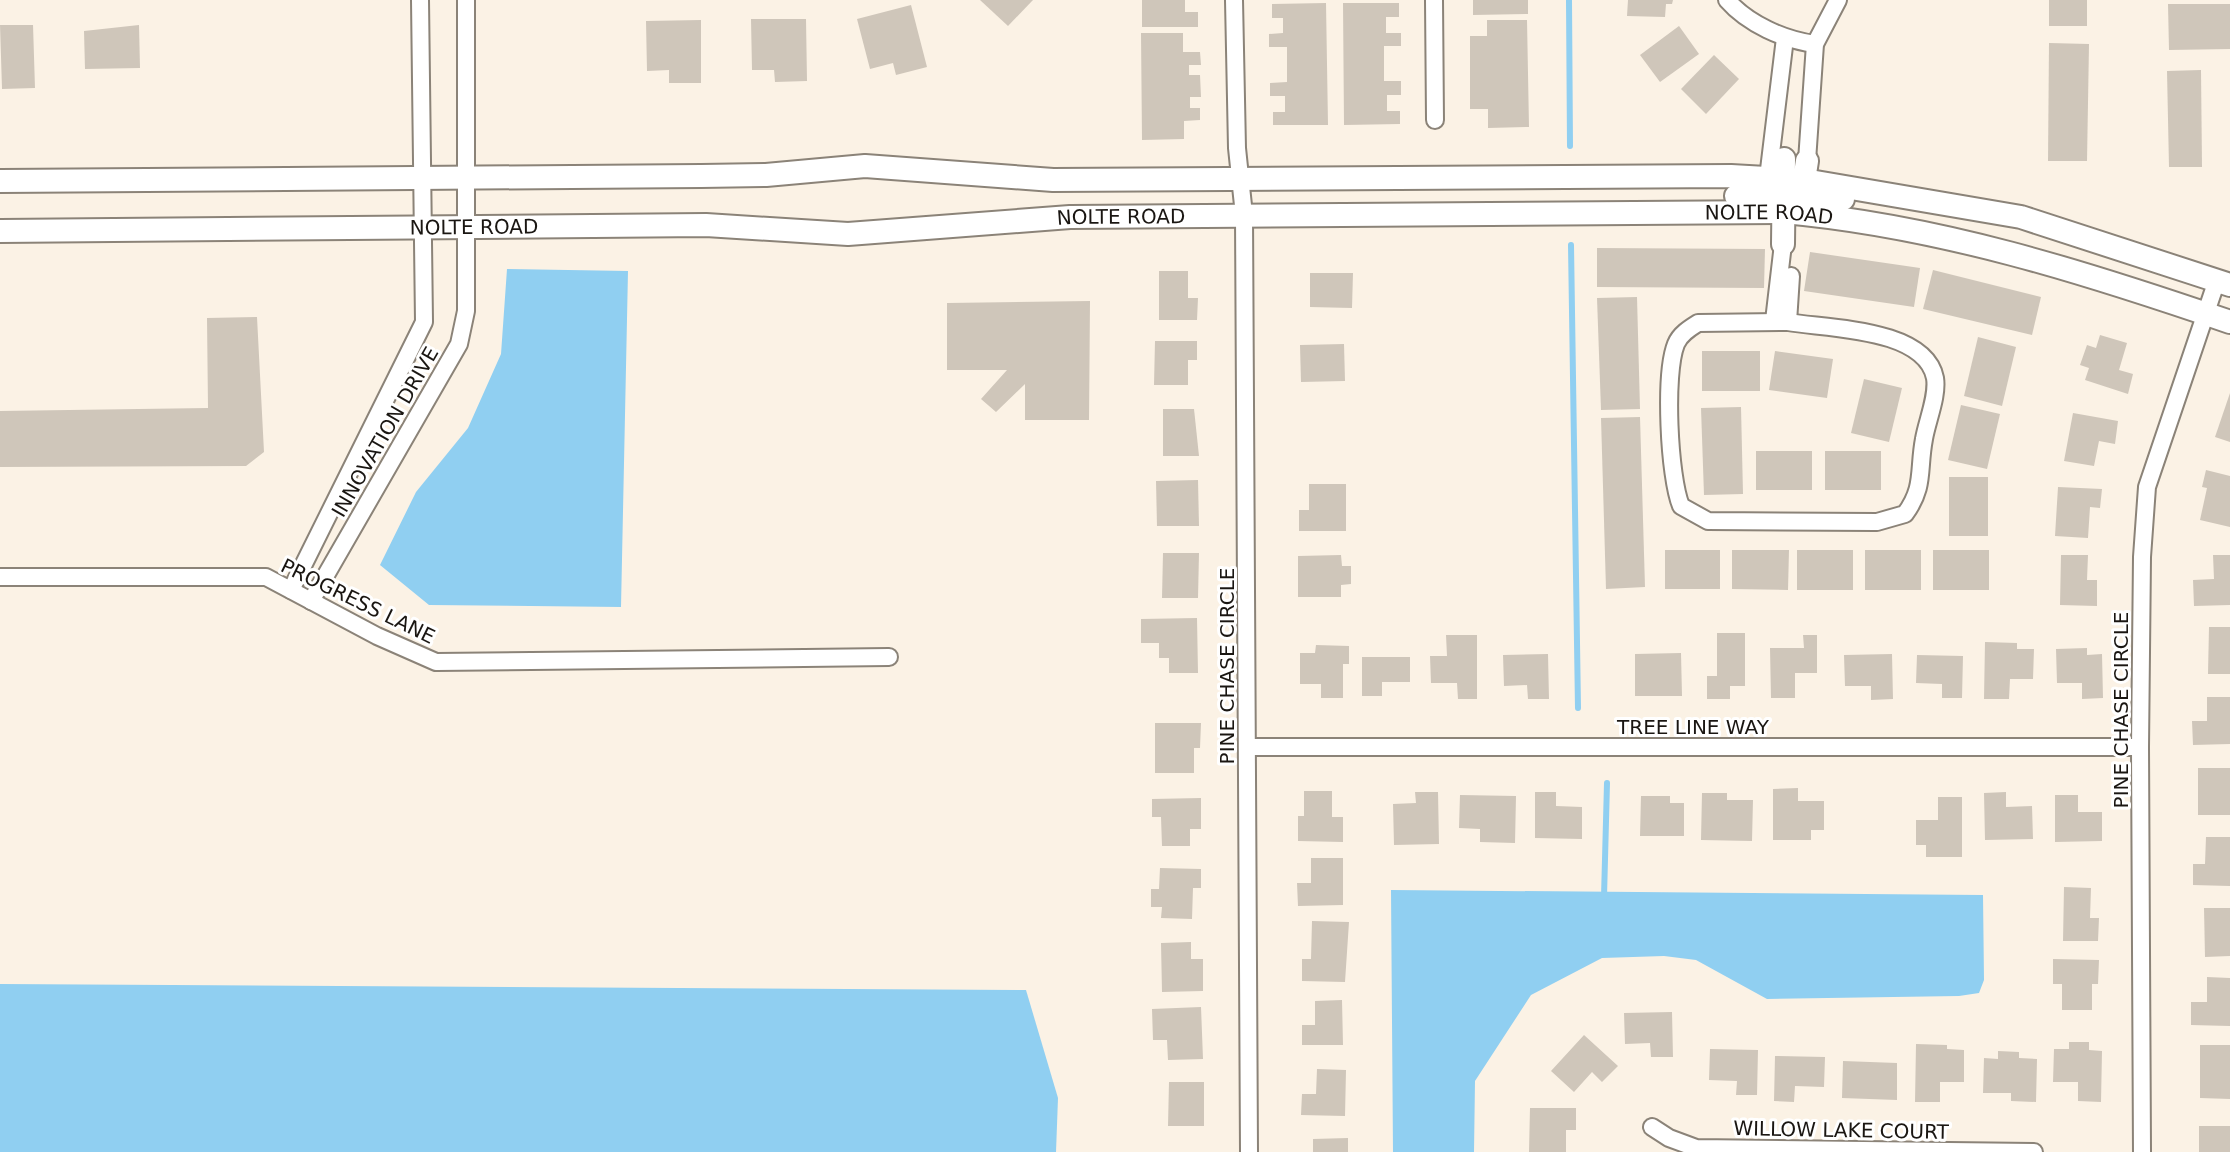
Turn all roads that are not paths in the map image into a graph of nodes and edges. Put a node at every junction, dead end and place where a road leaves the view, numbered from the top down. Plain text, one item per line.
1 (420, 0) edge
2 (466, 0) edge
3 (1234, 0) edge
4 (1434, 0) edge
5 (1727, 0) edge
6 (1838, 0) edge
7 (1790, 40) junction
8 (1815, 44) junction
9 (1435, 120) dead end
10 (1806, 170) junction
11 (1779, 176) junction
12 (422, 177) junction
13 (466, 178) junction
14 (1240, 179) junction
15 (0, 181) edge
16 (1953, 204) junction
17 (1622, 211) junction
18 (1784, 212) junction
19 (1244, 215) junction
20 (1819, 216) junction
21 (422, 228) junction
22 (465, 228) junction
23 (0, 231) edge
24 (1788, 245) junction
25 (2223, 282) edge
26 (2203, 313) junction
27 (1781, 322) junction
28 (2230, 322) edge
29 (0, 577) edge
30 (291, 590) junction
31 (311, 601) junction
32 (889, 657) dead end
33 (1247, 747) junction
34 (2140, 747) junction
35 (1652, 1127) dead end
36 (1249, 1152) edge
37 (2034, 1152) edge
38 (2142, 1152) edge

1 - 12 street, INNOVATION DRIVE
2 - 13 street, INNOVATION DRIVE
3 - 14 street, PINE CHASE CIRCLE
4 - 9 street
5 - 7 street
6 - 8 street
7 - 8 street
7 - 11 street
7 - 11 street
8 - 10 street
10 - 11 street
10 - 16 street, NOLTE ROAD
11 - 14 street, NOLTE ROAD
11 - 17 street
11 - 18 street
12 - 13 street, NOLTE ROAD
12 - 15 street, NOLTE ROAD
12 - 21 street, INNOVATION DRIVE
13 - 14 street, NOLTE ROAD
13 - 22 street, INNOVATION DRIVE
14 - 19 street, PINE CHASE CIRCLE
16 - 18 street
16 - 25 street, NOLTE ROAD
17 - 18 street, NOLTE ROAD
17 - 19 street, NOLTE ROAD
18 - 20 street, NOLTE ROAD
18 - 24 street
19 - 22 street, NOLTE ROAD
19 - 33 street, PINE CHASE CIRCLE
20 - 24 street
20 - 26 street, NOLTE ROAD
21 - 22 street, NOLTE ROAD
21 - 23 street, NOLTE ROAD
21 - 30 street, INNOVATION DRIVE
22 - 31 street, INNOVATION DRIVE
24 - 27 street
25 - 26 street, PINE CHASE CIRCLE
26 - 28 street, NOLTE ROAD
26 - 34 street, PINE CHASE CIRCLE
27 - 27 street
29 - 30 street, PROGRESS LANE
30 - 31 street, PROGRESS LANE
31 - 32 street, PROGRESS LANE
33 - 34 street, TREE LINE WAY
33 - 36 street, PINE CHASE CIRCLE
34 - 38 street, PINE CHASE CIRCLE
35 - 37 street, WILLOW LAKE COURT

